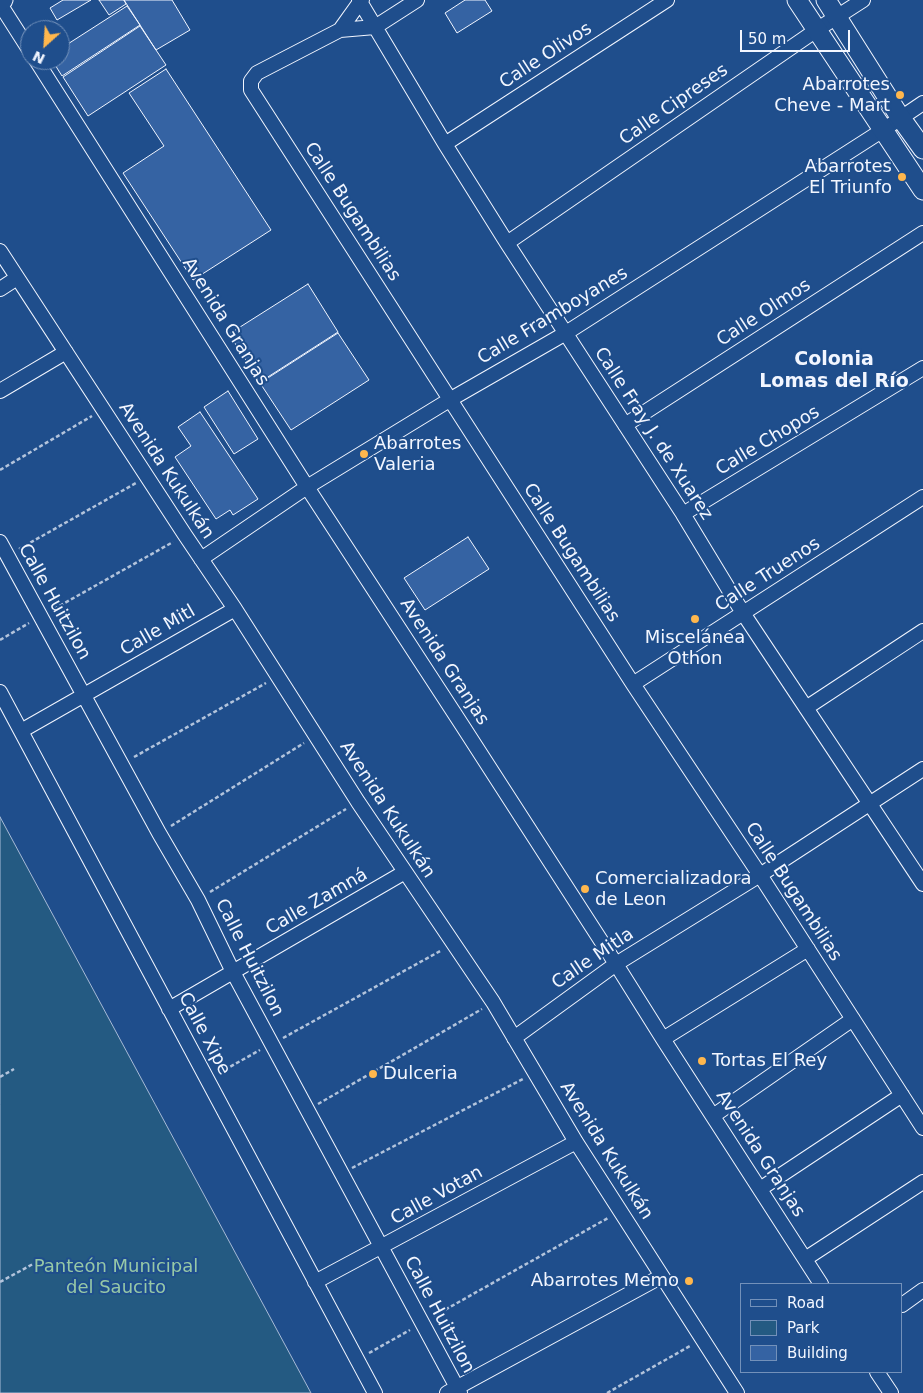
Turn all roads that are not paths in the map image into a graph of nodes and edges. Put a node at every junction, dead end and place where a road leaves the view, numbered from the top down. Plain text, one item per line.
1 (417, 0) edge
2 (667, 0) edge
3 (797, 0) edge
4 (826, 0) edge
5 (863, 0) edge
6 (360, 1) edge
7 (1, 2) edge
8 (837, 16) junction
9 (375, 27) junction
10 (818, 29) junction
11 (340, 30) junction
12 (20, 34) edge
13 (42, 70) edge
14 (923, 103) edge
15 (900, 117) junction
16 (883, 130) junction
17 (446, 144) junction
18 (923, 149) edge
19 (923, 190) edge
20 (923, 233) edge
21 (507, 243) junction
22 (0, 251) edge
23 (18, 278) junction
24 (0, 289) edge
25 (566, 333) junction
26 (66, 352) junction
27 (923, 368) edge
28 (0, 391) edge
29 (451, 399) junction
30 (625, 425) junction
31 (307, 486) junction
32 (923, 497) edge
33 (683, 514) junction
34 (0, 542) edge
35 (201, 559) junction
36 (234, 609) junction
37 (743, 613) junction
38 (923, 632) edge
39 (633, 684) junction
40 (0, 692) edge
41 (84, 695) junction
42 (806, 708) junction
43 (21, 731) junction
44 (923, 769) edge
45 (870, 804) junction
46 (405, 872) junction
47 (760, 875) junction
48 (923, 884) edge
49 (808, 949) junction
50 (616, 964) junction
51 (233, 972) junction
52 (169, 1009) junction
53 (853, 1019) junction
54 (514, 1038) junction
55 (663, 1039) junction
56 (902, 1095) junction
57 (713, 1116) junction
58 (923, 1128) edge
59 (576, 1142) junction
60 (923, 1182) edge
61 (760, 1189) junction
62 (382, 1247) junction
63 (805, 1260) junction
64 (662, 1276) junction
65 (315, 1282) junction
66 (820, 1283) edge
67 (923, 1290) edge
68 (903, 1304) edge
69 (878, 1373) edge
70 (455, 1391) edge
71 (375, 1393) edge
72 (736, 1393) edge
73 (891, 1393) edge

1 - 9 street
2 - 17 street, Calle Olivos
3 - 10 street
4 - 8 street
5 - 8 street, Calle Cipreses
6 - 9 street, Calle Fray J. de Xuarez
6 - 11 street, Calle Bugambilias
7 - 12 street
8 - 10 street, Calle Cipreses
8 - 15 street
9 - 11 street, Calle Bugambilias
9 - 17 street, Calle Fray J. de Xuarez
10 - 16 street
10 - 21 street, Calle Cipreses
11 - 29 street, Calle Bugambilias
13 - 31 street, Avenida Granjas
14 - 15 street, Calle Framboyanes
15 - 16 street, Calle Framboyanes
15 - 18 street
16 - 19 street
16 - 25 street, Calle Framboyanes
17 - 21 street, Calle Fray J. de Xuarez
20 - 30 street, Calle Olmos
21 - 25 street, Calle Fray J. de Xuarez
22 - 23 street, Avenida Kukulkán
23 - 24 street
23 - 26 street, Avenida Kukulkán
25 - 29 street, Calle Framboyanes
25 - 30 street, Calle Fray J. de Xuarez
26 - 28 street
26 - 35 street, Avenida Kukulkán
27 - 33 street, Calle Chopos
29 - 31 street, Calle Framboyanes
29 - 39 street, Calle Bugambilias
30 - 33 street, Calle Fray J. de Xuarez
31 - 35 street, Calle Framboyanes
31 - 50 street, Avenida Granjas
32 - 37 street, Calle Truenos
33 - 37 street, Calle Fray J. de Xuarez
34 - 41 street, Calle Huitzilon
35 - 36 street, Avenida Kukulkán
36 - 41 street, Calle Mitl
36 - 46 street, Avenida Kukulkán
37 - 39 street, Calle Truenos
37 - 42 street, Calle Fray J. de Xuarez
38 - 42 street
39 - 47 street, Calle Bugambilias
40 - 43 street, Calle Xipe
41 - 43 street, Calle Mitl
41 - 51 street, Calle Huitzilon
42 - 45 street, Calle Fray J. de Xuarez
43 - 52 street, Calle Xipe
44 - 45 street, Calle Mitla
45 - 47 street, Calle Mitla
45 - 48 street, Calle Fray J. de Xuarez
46 - 51 street, Calle Zamná
46 - 54 street, Avenida Kukulkán
47 - 49 street, Calle Bugambilias
47 - 50 street, Calle Mitla
49 - 53 street, Calle Bugambilias
49 - 55 street
50 - 54 street, Calle Mitla
50 - 55 street, Avenida Granjas
51 - 52 street, Calle Zamná
51 - 62 street, Calle Huitzilon
52 - 65 street, Calle Xipe
53 - 56 street, Calle Bugambilias
53 - 57 street
54 - 59 street, Avenida Kukulkán
55 - 57 street, Avenida Granjas
56 - 58 street, Calle Bugambilias
56 - 61 street
57 - 61 street, Avenida Granjas
59 - 62 street, Calle Votan
59 - 64 street, Avenida Kukulkán
60 - 63 street
61 - 63 street, Avenida Granjas
62 - 65 street, Calle Votan
62 - 70 street, Calle Huitzilon
63 - 66 street, Avenida Granjas
64 - 70 street
64 - 72 street, Avenida Kukulkán
65 - 71 street, Calle Xipe
67 - 68 street
69 - 73 street

